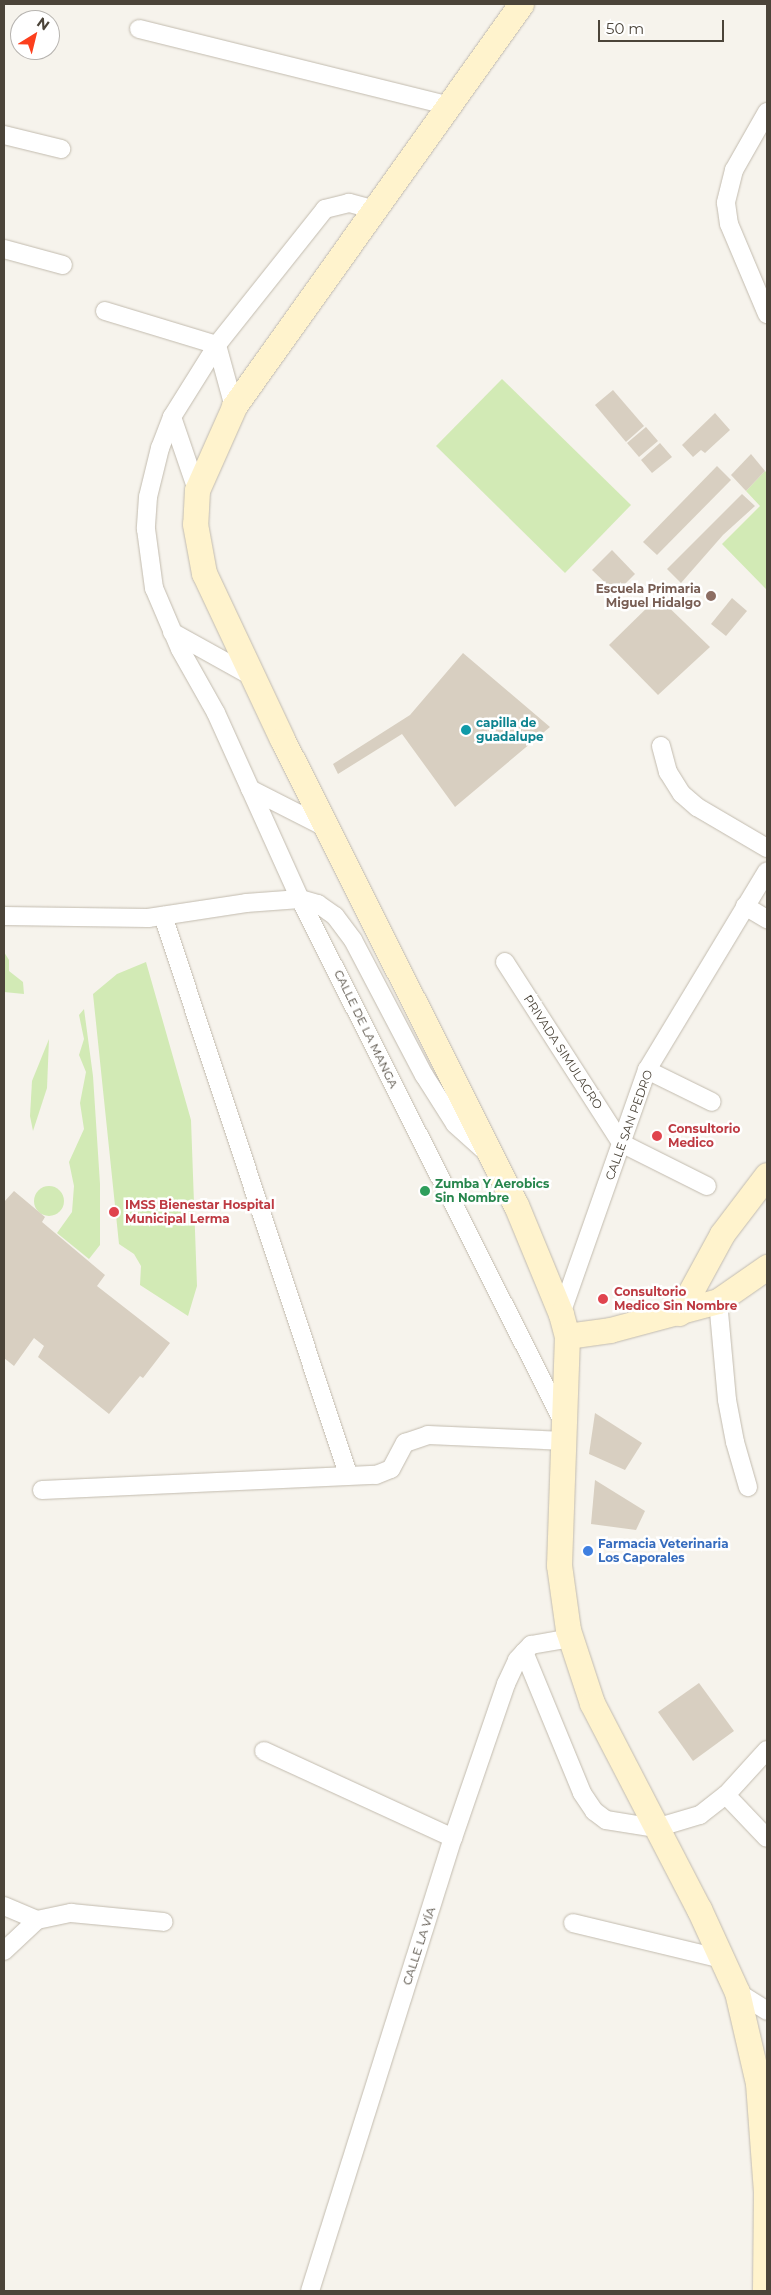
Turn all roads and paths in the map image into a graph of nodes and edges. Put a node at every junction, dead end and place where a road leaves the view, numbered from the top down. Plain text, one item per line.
1 (521, 4) edge
2 (139, 29) dead end
3 (447, 105) junction
4 (767, 112) edge
5 (4, 135) edge
6 (61, 149) dead end
7 (372, 209) junction
8 (4, 249) edge
9 (63, 265) dead end
10 (105, 311) dead end
11 (767, 314) edge
12 (217, 345) junction
13 (234, 407) junction
14 (172, 417) junction
15 (197, 490) junction
16 (172, 632) junction
17 (253, 677) junction
18 (661, 746) dead end
19 (250, 789) junction
20 (327, 828) junction
21 (767, 848) edge
22 (767, 871) edge
23 (300, 899) junction
24 (745, 906) junction
25 (4, 916) edge
26 (163, 916) junction
27 (767, 919) edge
28 (505, 962) dead end
29 (648, 1070) junction
30 (712, 1102) dead end
31 (621, 1143) junction
32 (492, 1157) junction
33 (767, 1175) edge
34 (708, 1186) dead end
35 (767, 1267) edge
36 (718, 1301) junction
37 (679, 1313) junction
38 (564, 1325) junction
39 (564, 1433) junction
40 (348, 1474) junction
41 (748, 1486) dead end
42 (42, 1490) dead end
43 (570, 1638) junction
44 (524, 1652) junction
45 (767, 1750) edge
46 (264, 1751) dead end
47 (726, 1796) junction
48 (656, 1828) junction
49 (453, 1838) junction
50 (767, 1838) edge
51 (4, 1906) edge
52 (37, 1920) junction
53 (164, 1922) dead end
54 (573, 1922) dead end
55 (4, 1951) edge
56 (722, 1959) junction
57 (738, 1992) junction
58 (767, 2011) edge
59 (310, 2291) edge
60 (765, 2291) edge

1 - 3 main road
2 - 3 street
3 - 7 main road
4 - 11 street
5 - 6 street
7 - 12 street, CALLE DE LA MANGA
7 - 13 main road
8 - 9 street
10 - 12 street
12 - 13 street
12 - 14 street, CALLE DE LA MANGA
13 - 15 main road
14 - 15 street
14 - 16 street, CALLE DE LA MANGA
15 - 17 main road
16 - 17 street
16 - 19 street, CALLE DE LA MANGA
17 - 20 main road
18 - 21 street
19 - 20 street
19 - 23 street, CALLE DE LA MANGA
20 - 32 main road
22 - 24 street, CALLE SAN PEDRO
23 - 26 street
23 - 32 street
23 - 39 street, CALLE DE LA MANGA
24 - 27 street
24 - 29 street, CALLE SAN PEDRO
25 - 26 street
26 - 40 street
28 - 31 street, PRIVADA SIMULACRO
29 - 30 street
29 - 31 street, CALLE SAN PEDRO
31 - 34 street
31 - 38 street, CALLE SAN PEDRO
32 - 38 main road
33 - 37 main road
35 - 36 main road
36 - 37 main road
36 - 41 street
37 - 38 main road
38 - 39 main road
39 - 40 street
39 - 43 main road
40 - 42 street
43 - 44 street
43 - 48 main road
44 - 48 street
44 - 49 street, CALLE LA VÍA
45 - 47 street
46 - 49 street
47 - 48 street
47 - 50 street
48 - 56 main road
49 - 59 street, CALLE LA VÍA
51 - 52 street
52 - 53 street
52 - 55 street
54 - 56 street
56 - 57 main road
57 - 58 street
57 - 60 main road

